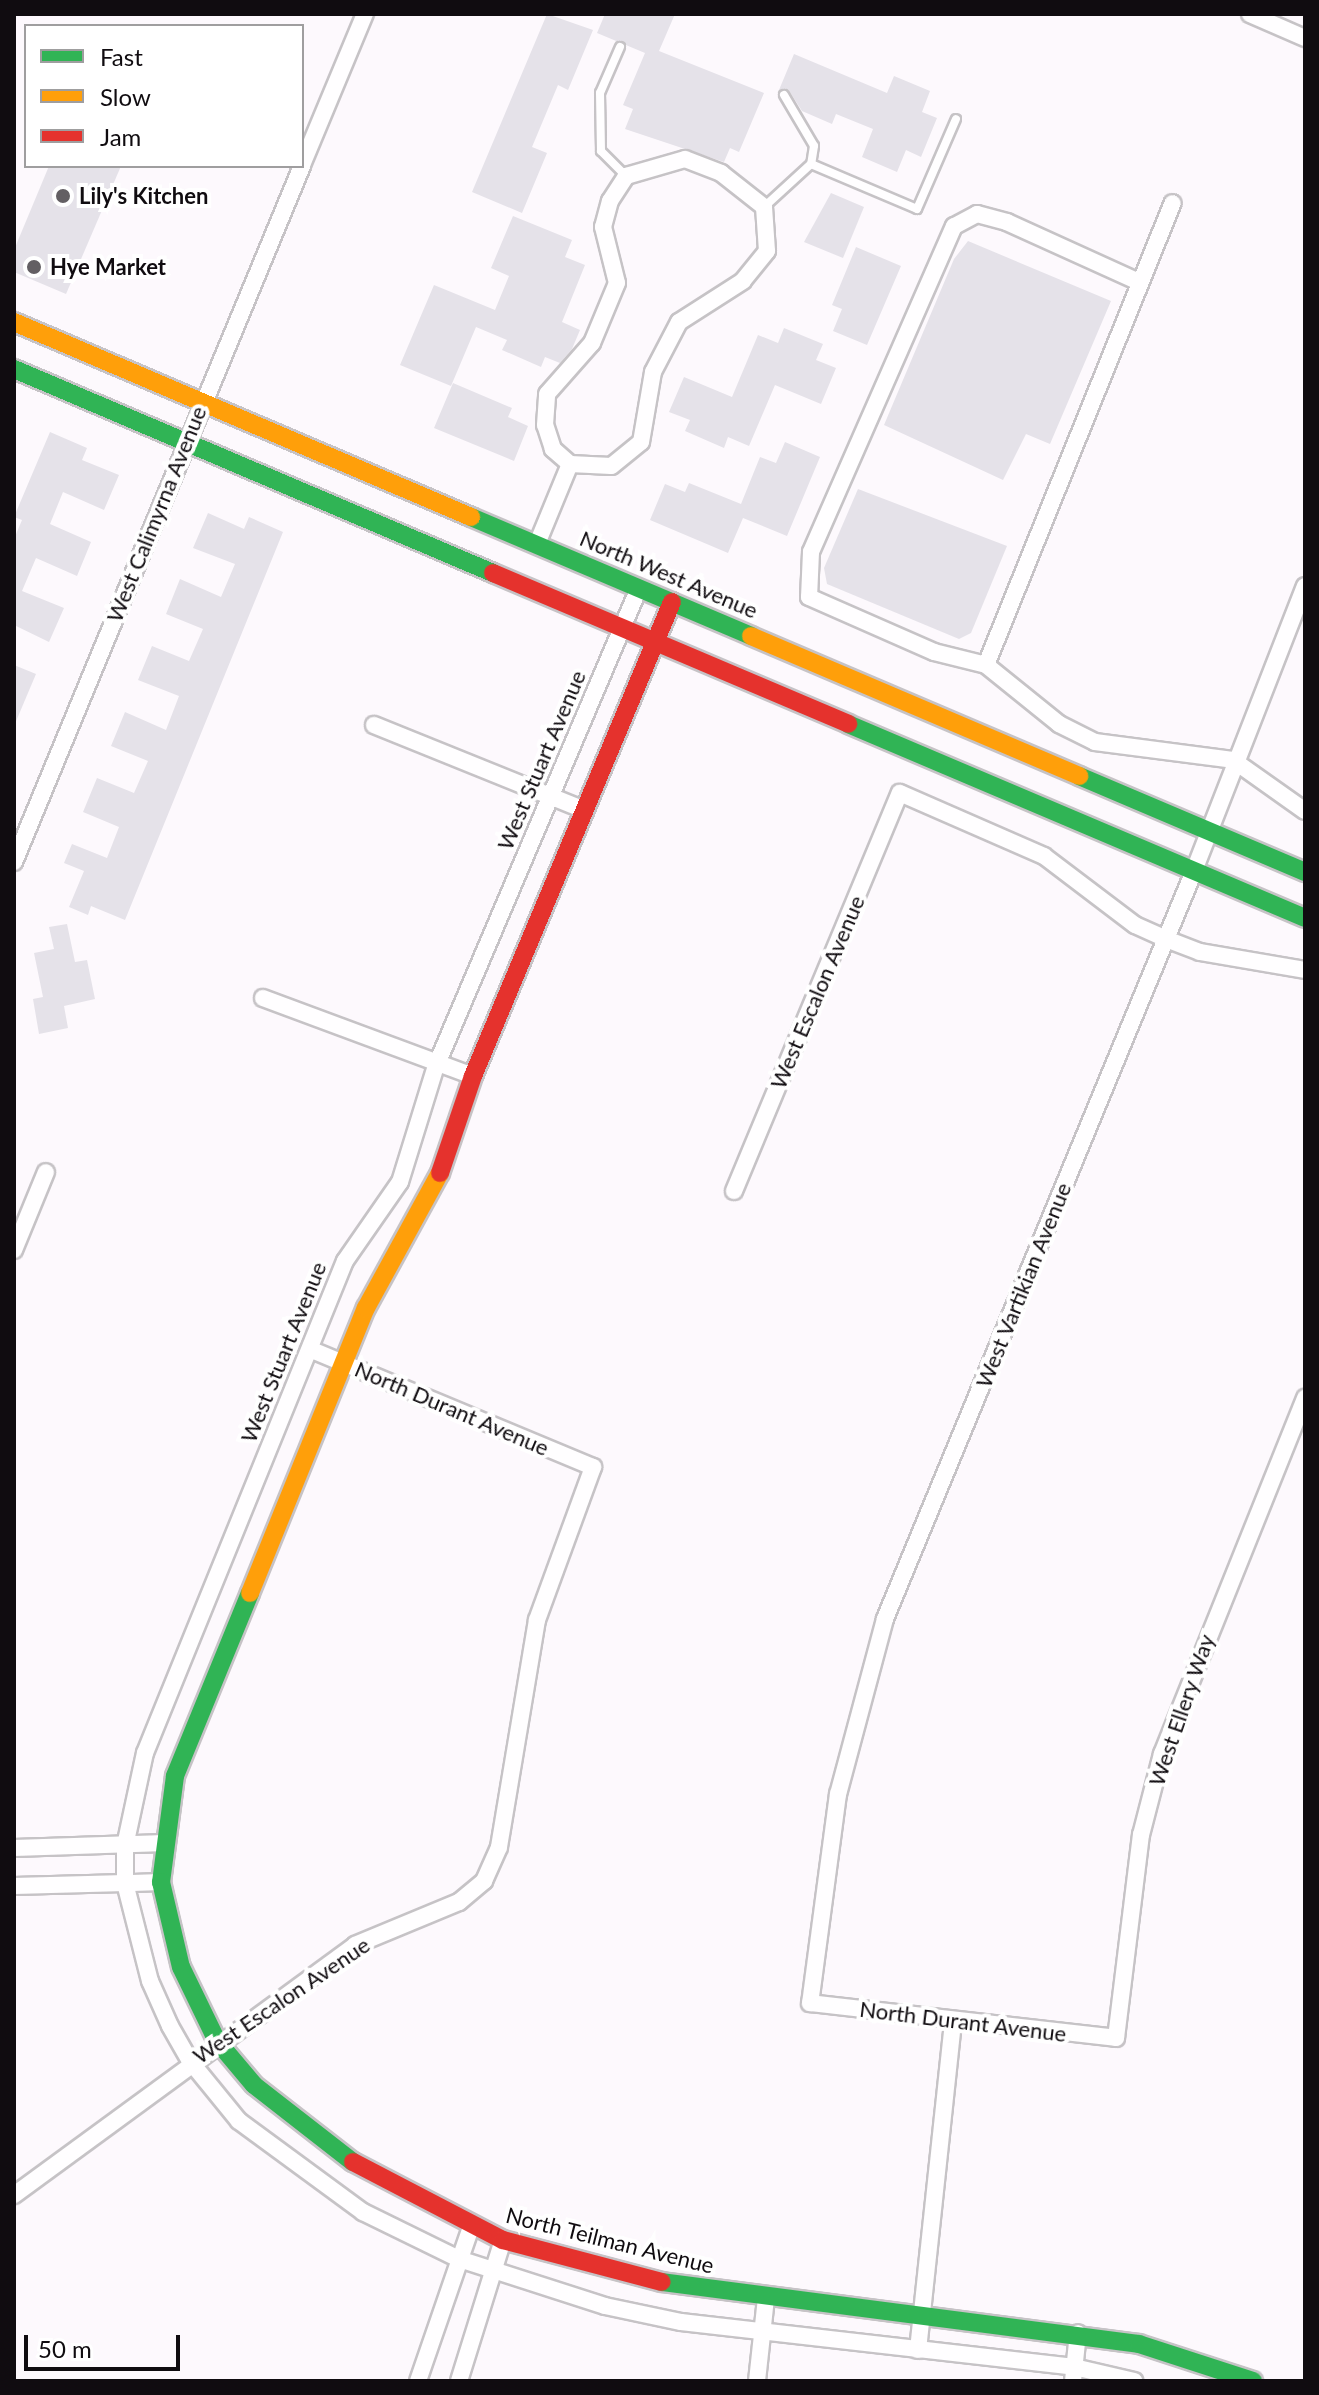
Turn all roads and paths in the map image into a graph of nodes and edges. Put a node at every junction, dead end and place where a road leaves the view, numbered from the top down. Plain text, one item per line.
1 (365, 14) edge
2 (1250, 14) edge
3 (1305, 38) edge
4 (620, 47) dead end
5 (784, 95) dead end
6 (956, 119) dead end
7 (304, 161) edge
8 (811, 164) junction
9 (301, 168) edge
10 (626, 176) junction
11 (1173, 203) dead end
12 (764, 207) junction
13 (1139, 282) junction
14 (14, 322) edge
15 (14, 369) edge
16 (201, 403) junction
17 (185, 443) junction
18 (570, 464) junction
19 (537, 544) junction
20 (1305, 586) edge
21 (639, 588) junction
22 (672, 602) junction
23 (624, 625) junction
24 (656, 639) junction
25 (986, 665) junction
26 (374, 725) dead end
27 (1233, 760) junction
28 (551, 799) junction
29 (584, 810) junction
30 (1305, 811) edge
31 (1206, 830) junction
32 (14, 862) edge
33 (1194, 871) junction
34 (1305, 872) edge
35 (1305, 918) edge
36 (1166, 939) junction
37 (1305, 970) edge
38 (263, 998) dead end
39 (436, 1066) junction
40 (473, 1076) junction
41 (46, 1172) dead end
42 (734, 1191) dead end
43 (14, 1250) edge
44 (312, 1350) junction
45 (344, 1363) junction
46 (1305, 1398) edge
47 (593, 1467) joint
48 (165, 1843) junction
49 (125, 1846) junction
50 (14, 1848) edge
51 (161, 1882) junction
52 (125, 1883) junction
53 (14, 1886) edge
54 (810, 2003) joint
55 (953, 2020) junction
56 (1116, 2038) joint
57 (217, 2041) junction
58 (190, 2061) junction
59 (14, 2195) edge
60 (471, 2227) junction
61 (503, 2240) junction
62 (459, 2259) junction
63 (492, 2272) junction
64 (766, 2298) junction
65 (922, 2316) junction
66 (762, 2332) junction
67 (1078, 2333) junction
68 (918, 2350) junction
69 (1074, 2374) edge
70 (418, 2381) edge
71 (459, 2381) edge
72 (757, 2381) edge
73 (1134, 2381) edge
74 (1253, 2381) edge

1 - 7 street, West Calimyrna Avenue
2 - 3 street
4 - 10 lane
5 - 8 lane
6 - 8 lane
8 - 12 lane
9 - 16 street, West Calimyrna Avenue
10 - 12 street
10 - 18 street
11 - 13 street
12 - 18 street
13 - 25 street
13 - 25 street
14 - 16 main road, North West Avenue
15 - 17 main road
16 - 17 street, West Calimyrna Avenue
16 - 19 main road, North West Avenue
17 - 23 main road
17 - 32 street, West Calimyrna Avenue
18 - 19 street
19 - 21 main road, North West Avenue
20 - 27 street, West Vartikian Avenue
21 - 22 main road, North West Avenue
21 - 23 street, West Stuart Avenue
22 - 24 main road
22 - 31 main road, North West Avenue
23 - 24 main road
23 - 28 street, West Stuart Avenue
24 - 29 main road
24 - 33 main road
25 - 27 street
26 - 28 street
27 - 30 street
27 - 31 street, West Vartikian Avenue
28 - 29 street
28 - 39 street, West Stuart Avenue
29 - 40 main road
31 - 33 street, West Vartikian Avenue
31 - 34 main road, North West Avenue
33 - 35 main road
33 - 36 street, West Vartikian Avenue
36 - 37 street
36 - 42 street, West Escalon Avenue
36 - 54 street, West Vartikian Avenue
38 - 39 street
39 - 40 street
39 - 44 street, West Stuart Avenue
40 - 45 main road
41 - 43 street
44 - 45 street, North Durant Avenue
44 - 49 street, West Stuart Avenue
45 - 47 street, North Durant Avenue
45 - 48 main road
46 - 56 street, West Ellery Way
47 - 57 street, West Escalon Avenue
48 - 49 street
48 - 51 main road
49 - 50 street
49 - 52 street, West Stuart Avenue
51 - 52 street
51 - 57 main road, North Teilman Avenue
52 - 53 street
52 - 58 street
54 - 55 street, North Durant Avenue
55 - 56 street, North Durant Avenue
55 - 65 street
57 - 58 street, West Escalon Avenue
57 - 60 main road, North Teilman Avenue
58 - 59 street, West Escalon Avenue
58 - 62 street
60 - 61 main road, North Teilman Avenue
60 - 62 street
61 - 63 street
61 - 64 main road, North Teilman Avenue
62 - 63 street
62 - 70 street
63 - 66 street
63 - 71 street
64 - 65 main road, North Teilman Avenue
64 - 66 street
65 - 67 main road, North Teilman Avenue
65 - 68 street
66 - 68 street
66 - 72 street
67 - 69 street
67 - 74 main road, North Teilman Avenue
68 - 69 street
69 - 73 street

